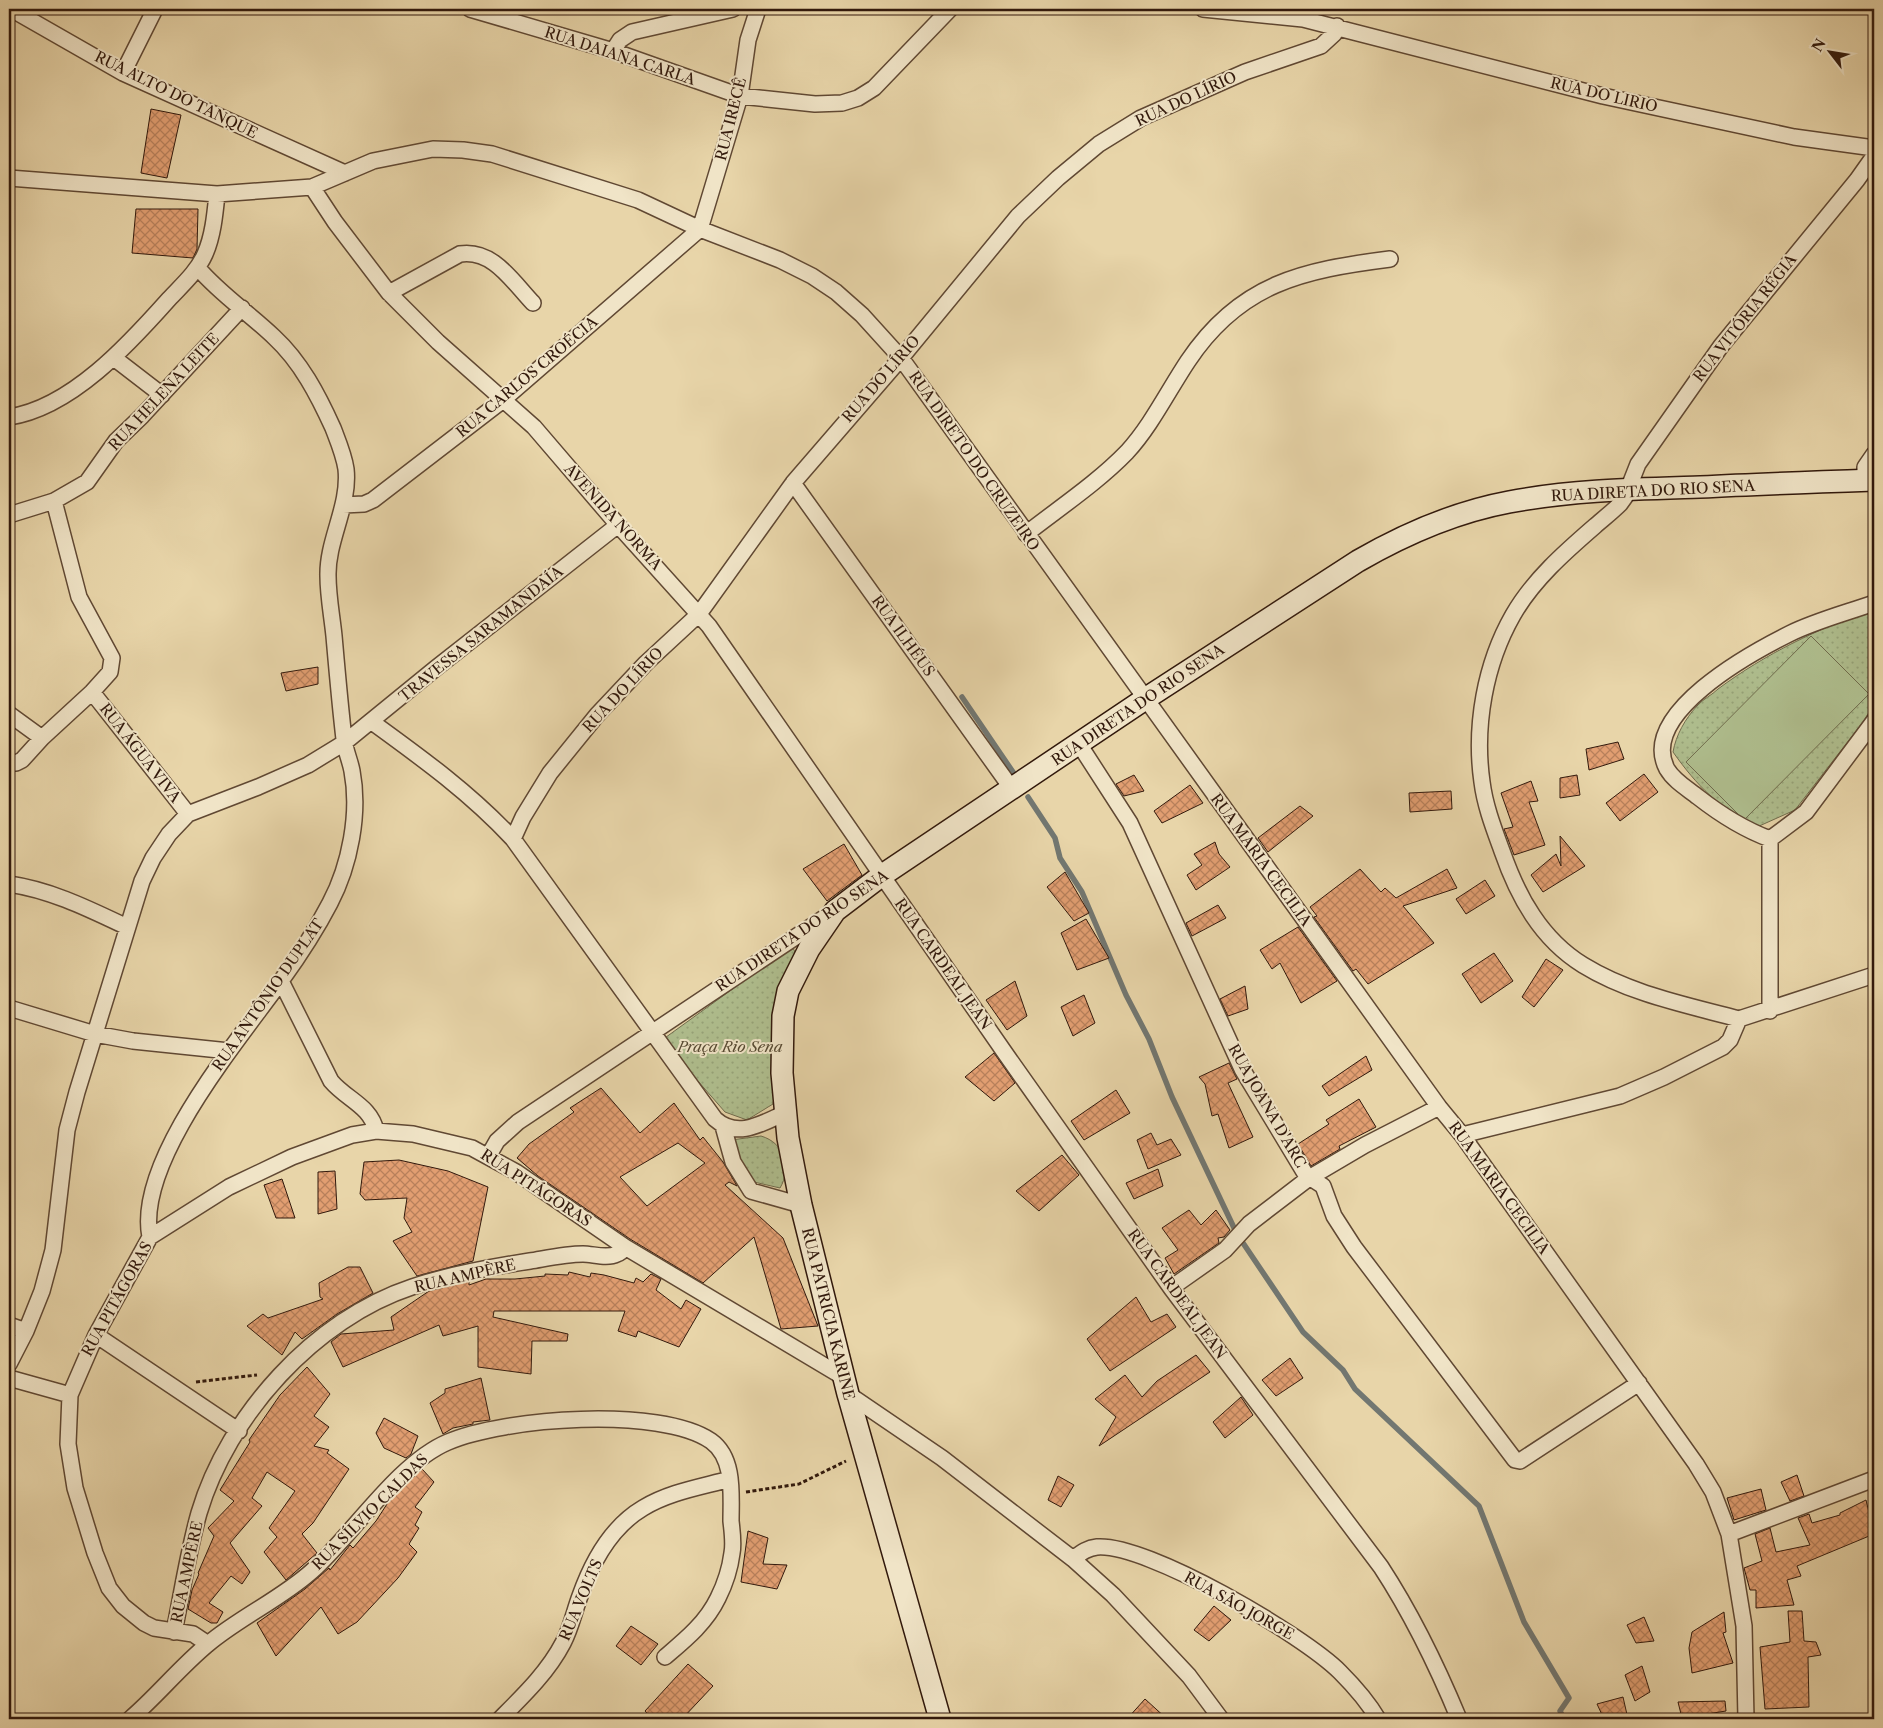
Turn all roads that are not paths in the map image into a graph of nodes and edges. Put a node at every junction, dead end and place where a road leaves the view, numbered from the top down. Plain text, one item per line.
1 (11, 9) edge
2 (155, 9) edge
3 (470, 9) edge
4 (733, 9) edge
5 (758, 9) edge
6 (950, 9) edge
7 (1203, 9) edge
8 (1337, 26) junction
9 (613, 51) junction
10 (123, 73) junction
11 (740, 96) junction
12 (1874, 148) edge
13 (1874, 156) edge
14 (345, 173) junction
15 (9, 178) edge
16 (312, 187) junction
17 (217, 194) junction
18 (700, 229) junction
19 (1390, 259) dead end
20 (198, 268) junction
21 (390, 293) junction
22 (533, 303) dead end
23 (242, 308) junction
24 (114, 358) junction
25 (901, 358) junction
26 (162, 395) junction
27 (503, 400) junction
28 (9, 417) edge
29 (1874, 454) edge
30 (1869, 480) edge
31 (793, 483) junction
32 (1628, 489) junction
33 (54, 501) junction
34 (343, 505) junction
35 (9, 515) edge
36 (618, 526) junction
37 (1026, 534) junction
38 (1874, 603) edge
39 (699, 614) junction
40 (92, 692) junction
41 (1144, 699) junction
42 (9, 714) edge
43 (1874, 721) edge
44 (372, 722) junction
45 (42, 738) junction
46 (344, 743) junction
47 (1079, 744) junction
48 (9, 763) edge
49 (1012, 789) junction
50 (188, 814) junction
51 (514, 839) junction
52 (1770, 839) junction
53 (881, 876) junction
54 (9, 884) edge
55 (835, 911) junction
56 (127, 927) junction
57 (1874, 975) edge
58 (281, 981) junction
59 (9, 1008) edge
60 (1770, 1011) junction
61 (1739, 1019) junction
62 (651, 1033) junction
63 (95, 1034) junction
64 (229, 1051) junction
65 (1439, 1107) junction
66 (785, 1114) junction
67 (723, 1126) junction
68 (376, 1131) junction
69 (1462, 1135) junction
70 (489, 1155) junction
71 (1308, 1178) junction
72 (801, 1205) junction
73 (150, 1238) junction
74 (625, 1247) junction
75 (1171, 1288) junction
76 (9, 1325) edge
77 (26, 1331) junction
78 (96, 1335) junction
79 (9, 1364) edge
80 (9, 1378) edge
81 (1639, 1383) junction
82 (847, 1386) junction
83 (70, 1395) junction
84 (239, 1431) junction
85 (1874, 1478) edge
86 (730, 1479) junction
87 (1729, 1534) junction
88 (1073, 1559) junction
89 (174, 1632) junction
90 (208, 1644) junction
91 (665, 1658) dead end
92 (130, 1719) edge
93 (500, 1719) edge
94 (940, 1719) edge
95 (1221, 1719) edge
96 (1378, 1719) edge
97 (1459, 1719) edge
98 (1745, 1719) edge

1 - 10 street, RUA ALTO DO TANQUE
2 - 10 street
3 - 9 street, RUA DAIANA CARLA
4 - 9 street
5 - 11 street, RUA IRECÊ
6 - 11 street, RUA DAIANA CARLA
7 - 8 street, RUA DO LIRIO
8 - 12 street, RUA DO LIRIO
8 - 25 street, RUA DO LÍRIO
9 - 11 street, RUA DAIANA CARLA
10 - 14 street, RUA ALTO DO TANQUE
11 - 18 street, RUA IRECÊ
13 - 32 street, RUA VITÓRIA RÉGIA
14 - 16 street, RUA DIRETO DO CRUZEIRO
14 - 18 street, RUA DIRETO DO CRUZEIRO
15 - 17 street, RUA DIRETO DO CRUZEIRO
16 - 17 street, RUA DIRETO DO CRUZEIRO
16 - 21 street, AVENIDA NORMA
17 - 20 street
18 - 25 street, RUA DIRETO DO CRUZEIRO
18 - 27 street, RUA CARLOS CROÉCIA
19 - 37 street
20 - 23 street, RUA ANTÔNIO DUPLAT
20 - 24 street
21 - 22 street
21 - 27 street, AVENIDA NORMA
23 - 26 street, RUA HELENA LEITE
23 - 34 street, RUA ANTÔNIO DUPLAT
24 - 26 street
24 - 28 street
25 - 31 street, RUA DO LÍRIO
25 - 37 street, RUA DIRETO DO CRUZEIRO
26 - 33 street, RUA HELENA LEITE
27 - 34 street, RUA CARLOS CROÉCIA
27 - 36 street, AVENIDA NORMA
29 - 30 street
30 - 32 main road, RUA DIRETA DO RIO SENA
31 - 39 street, RUA DO LÍRIO
31 - 49 street, RUA ILHÉUS
32 - 41 main road, RUA DIRETA DO RIO SENA
32 - 61 street, RUA VITÓRIA RÉGIA
33 - 35 street, RUA HELENA LEITE
33 - 40 street
34 - 46 street, RUA ANTÔNIO DUPLAT
36 - 39 street, AVENIDA NORMA
36 - 44 street, TRAVESSA SARAMANDAÍA
37 - 41 street, RUA DIRETO DO CRUZEIRO
38 - 52 street
39 - 51 street, RUA DO LÍRIO
39 - 53 street, AVENIDA NORMA
40 - 45 street
40 - 50 street, RUA ÁGUA VIVA
41 - 47 main road, RUA DIRETA DO RIO SENA
41 - 65 street, RUA MARIA CECILIA
42 - 45 street
43 - 52 street
44 - 46 street, TRAVESSA SARAMANDAÍA
44 - 51 street
45 - 48 street
46 - 50 street, TRAVESSA SARAMANDAÍA
46 - 58 street, RUA ANTÔNIO DUPLAT
47 - 49 main road, RUA DIRETA DO RIO SENA
47 - 71 street, RUA JOANA D'ARC
49 - 53 main road, RUA DIRETA DO RIO SENA
50 - 56 street
51 - 62 street
52 - 60 street
53 - 55 main road, RUA DIRETA DO RIO SENA
53 - 75 street, RUA CARDEAL JEAN
54 - 56 street
55 - 62 street, RUA DIRETA DO RIO SENA
55 - 66 main road, RUA PATRICIA KARINE
56 - 63 street
57 - 60 street
58 - 64 street, RUA ANTÔNIO DUPLAT
58 - 68 street
59 - 63 street
60 - 61 street
61 - 69 street
62 - 67 street
62 - 70 street, RUA DIRETA DO RIO SENA
63 - 64 street
63 - 77 street
64 - 73 street, RUA ANTÔNIO DUPLAT
65 - 69 street, RUA MARIA CECILIA
65 - 71 street
66 - 67 street
66 - 72 main road, RUA PATRICIA KARINE
67 - 72 street
68 - 70 street, RUA PITÁGORAS
68 - 73 street, RUA PITÁGORAS
69 - 81 street, RUA MARIA CECILIA
70 - 74 street, RUA PITÁGORAS
71 - 75 street
71 - 81 street, RUA JOANA D'ARC
72 - 82 main road, RUA PATRICIA KARINE
73 - 78 street, RUA PITÁGORAS
74 - 82 street, RUA PITÁGORAS
74 - 84 street, RUA AMPÈRE
75 - 97 street, RUA CARDEAL JEAN
76 - 77 street
77 - 79 street
78 - 83 street, RUA PITÁGORAS
78 - 84 street
80 - 83 street
81 - 87 street, RUA MARIA CECILIA
82 - 88 street, RUA PITÁGORAS
82 - 94 main road, RUA PATRICIA KARINE
83 - 89 street, RUA PITÁGORAS
84 - 89 street, RUA AMPÈRE
85 - 87 street
86 - 90 street, RUA SÍLVIO CALDAS
86 - 91 street, RUA SÍLVIO CALDAS
86 - 93 street, RUA VOLTS
87 - 98 street, RUA MARIA CECILIA
88 - 95 street, RUA PITÁGORAS
88 - 96 street, RUA SÂO JORGE
89 - 90 street, RUA PITÁGORAS
90 - 92 street, RUA SÍLVIO CALDAS

